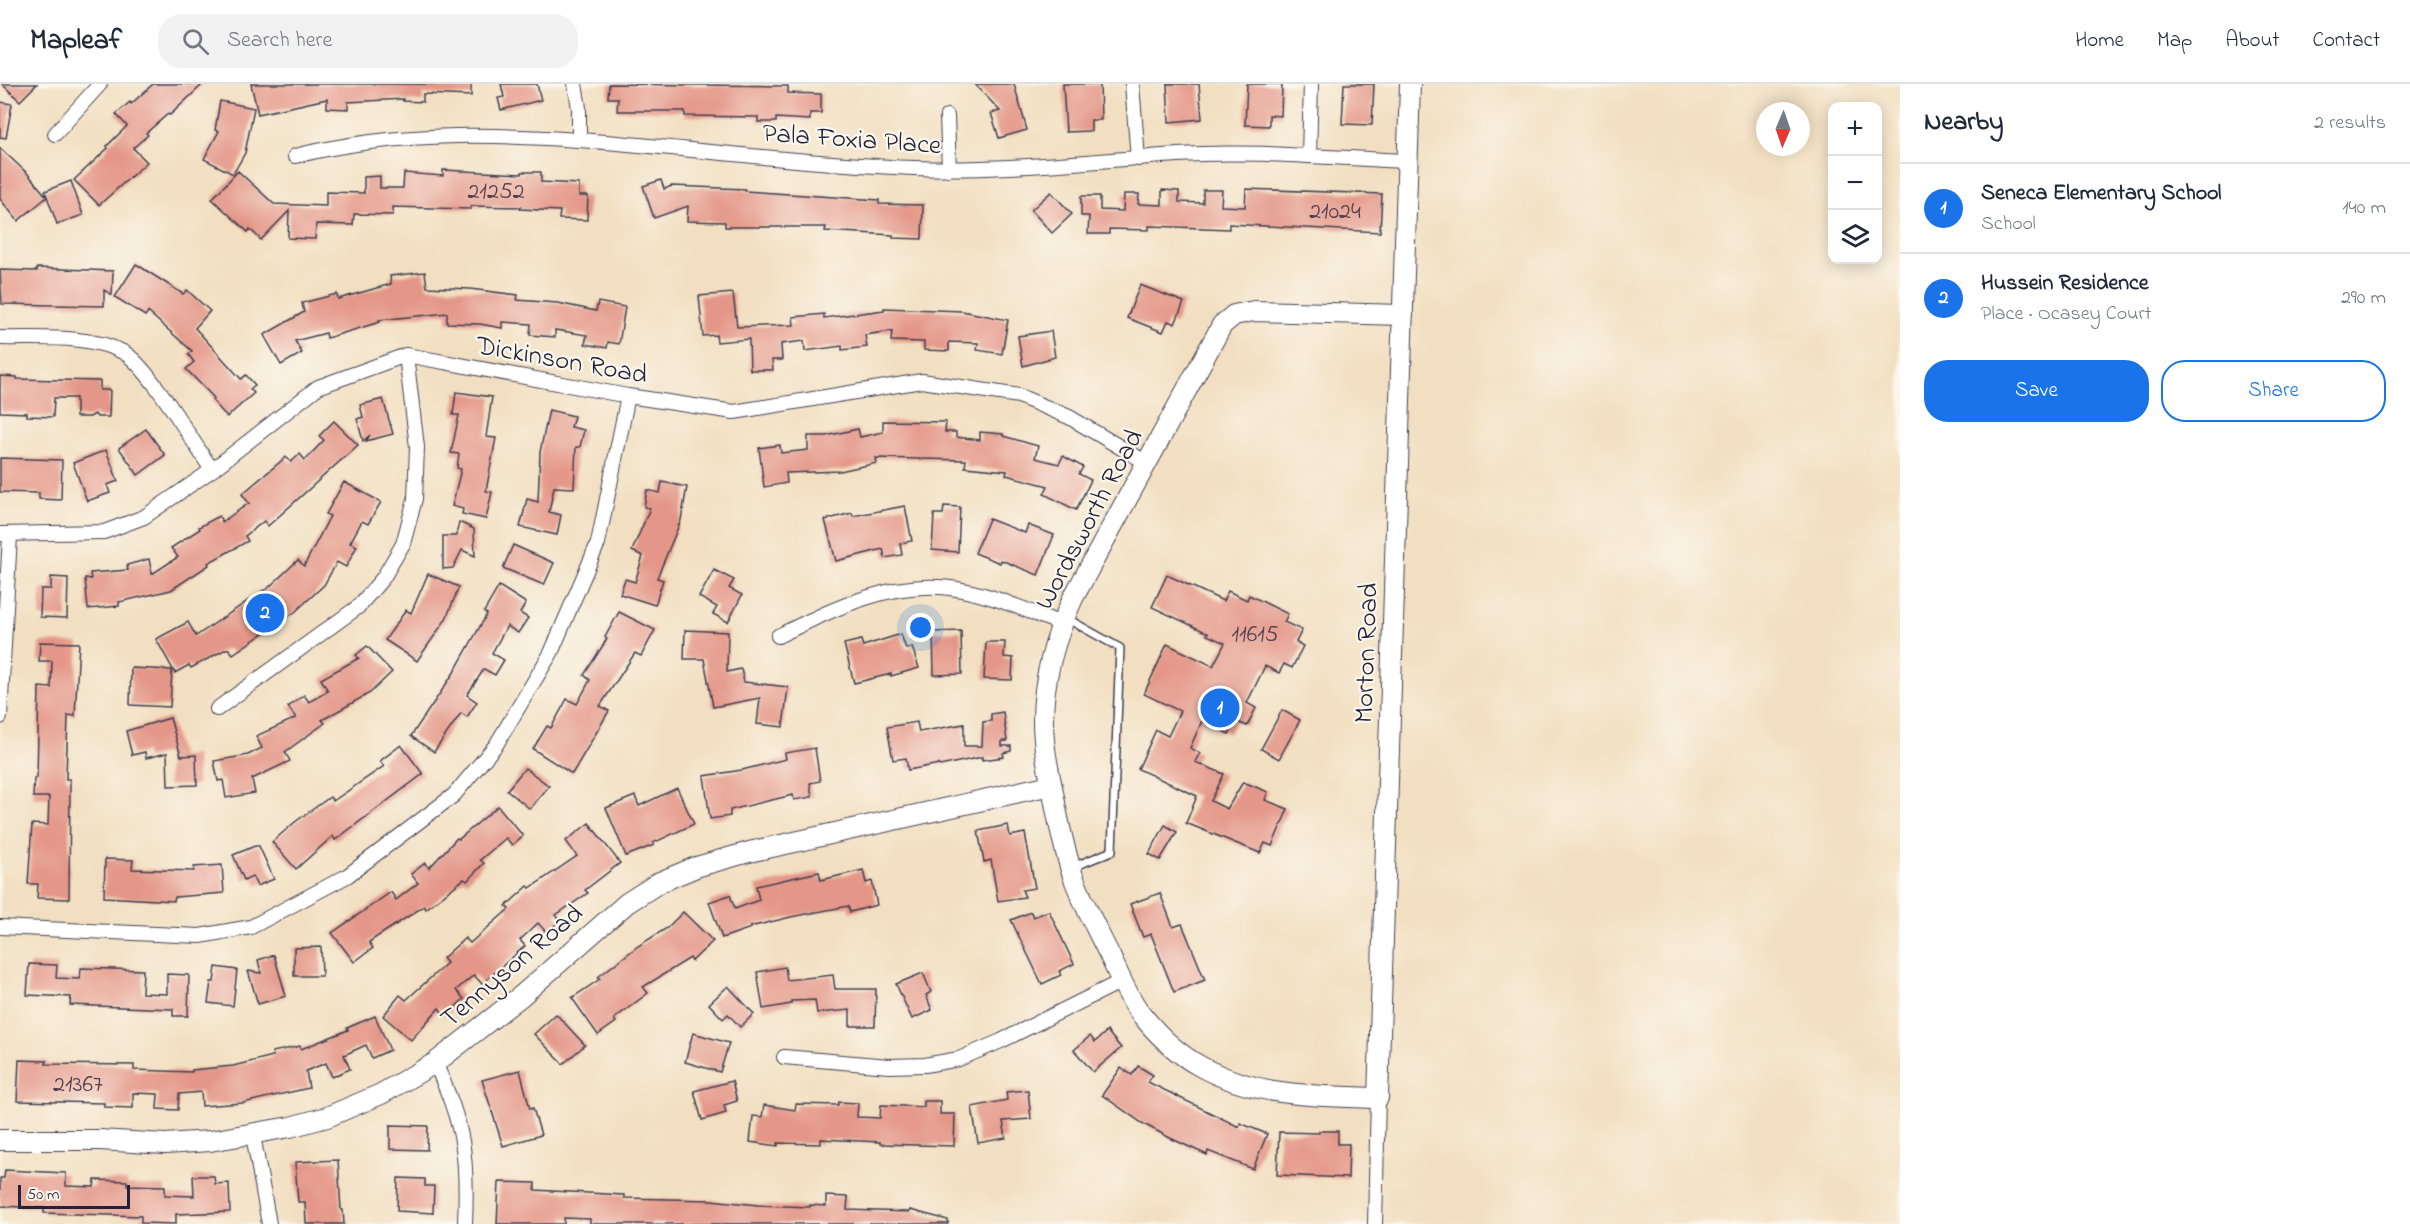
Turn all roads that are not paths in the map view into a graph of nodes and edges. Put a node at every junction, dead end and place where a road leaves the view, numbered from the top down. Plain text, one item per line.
1 (100, 84) edge
2 (575, 84) edge
3 (1132, 84) edge
4 (1311, 84) edge
5 (1410, 84) edge
6 (947, 116) dead end
7 (55, 134) dead end
8 (579, 140) junction
9 (295, 156) dead end
10 (1309, 156) junction
11 (1138, 159) junction
12 (1407, 161) junction
13 (949, 169) junction
14 (1403, 315) junction
15 (0, 338) edge
16 (406, 355) junction
17 (628, 396) junction
18 (1147, 463) junction
19 (212, 470) junction
20 (5, 534) edge
21 (1063, 621) junction
22 (778, 636) dead end
23 (217, 709) dead end
24 (0, 717) edge
25 (1051, 784) junction
26 (1071, 868) junction
27 (0, 927) edge
28 (1122, 981) junction
29 (784, 1057) dead end
30 (435, 1063) junction
31 (1378, 1098) junction
32 (253, 1135) junction
33 (0, 1140) edge
34 (268, 1224) edge
35 (465, 1224) edge
36 (1375, 1224) edge

1 - 7 street
2 - 8 street
3 - 11 street
4 - 10 street
5 - 12 street, Morton Road
6 - 13 street
8 - 9 street, Pala Foxia Place
8 - 13 street, Pala Foxia Place
10 - 11 street, Pala Foxia Place
10 - 12 street, Pala Foxia Place
11 - 13 street, Pala Foxia Place
12 - 14 street, Morton Road
14 - 18 street, Wordsworth Road
14 - 31 street, Morton Road
15 - 19 street
16 - 17 street, Dickinson Road
16 - 19 street
16 - 23 street
17 - 18 street, Dickinson Road
17 - 27 street
18 - 21 street, Wordsworth Road
19 - 20 street
20 - 24 street
21 - 22 street
21 - 25 street, Wordsworth Road
21 - 26 lane
25 - 26 street, Wordsworth Road
25 - 30 street, Tennyson Road
26 - 28 street, Wordsworth Road
28 - 29 street
28 - 31 street, Wordsworth Road
30 - 32 street, Tennyson Road
30 - 35 street
31 - 36 street, Morton Road
32 - 33 street, Tennyson Road
32 - 34 street

